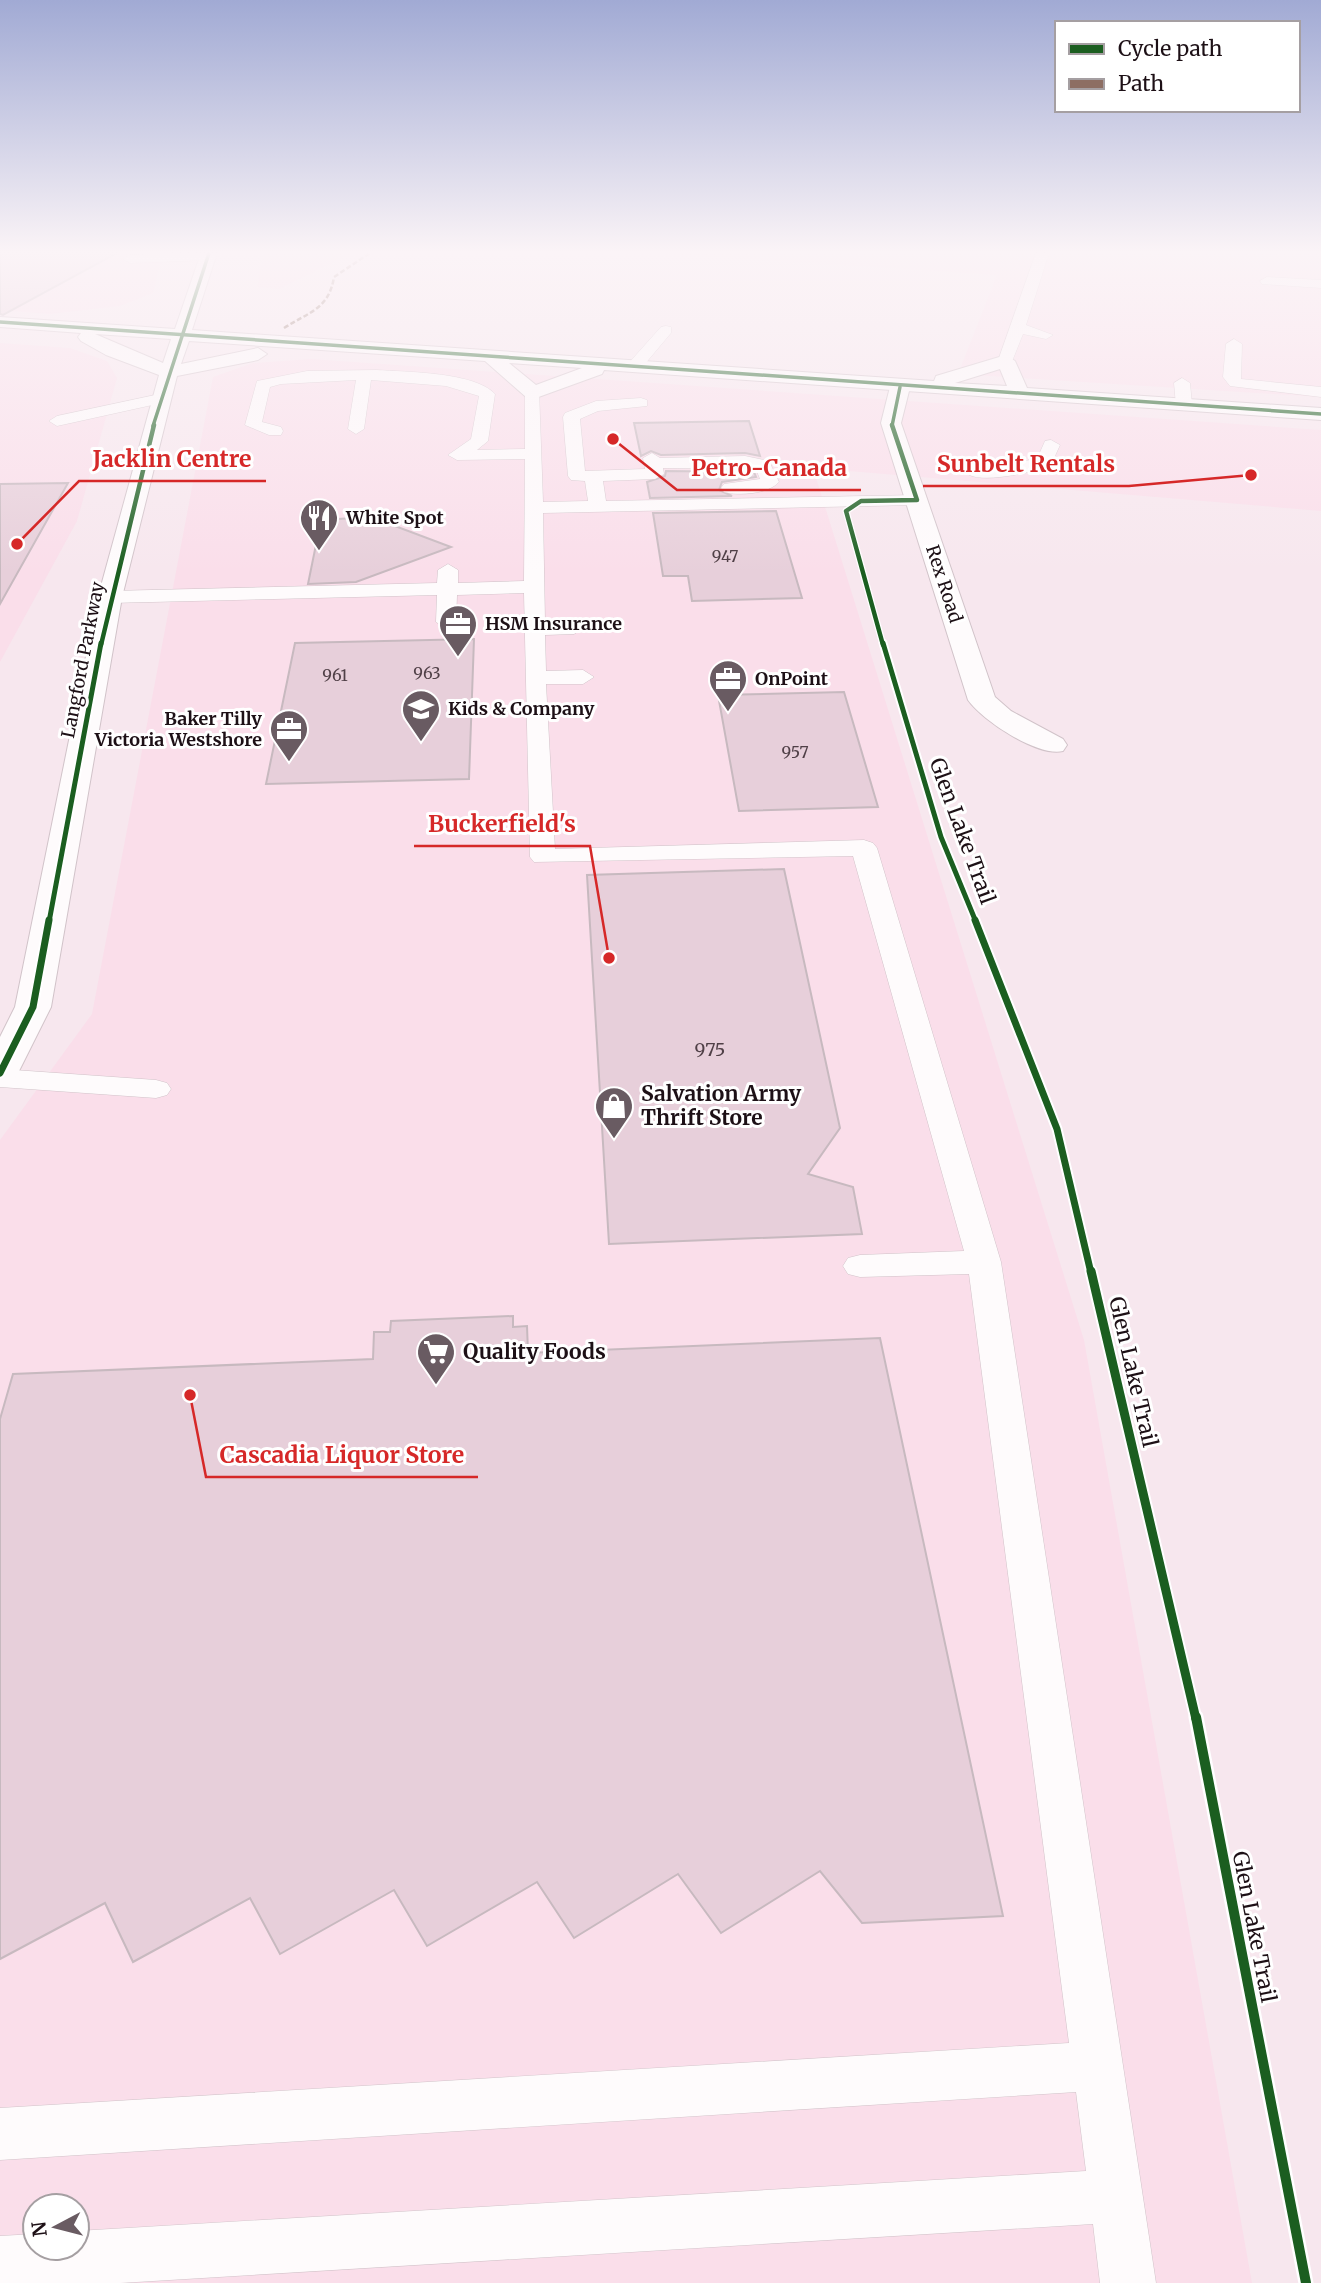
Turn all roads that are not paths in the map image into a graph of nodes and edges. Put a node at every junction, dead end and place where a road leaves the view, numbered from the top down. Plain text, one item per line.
1 (136, 360) edge
2 (173, 360) edge
3 (230, 360) edge
4 (494, 360) edge
5 (514, 360) edge
6 (640, 360) edge
7 (1233, 360) edge
8 (1006, 361) joint
9 (607, 366) junction
10 (633, 368) junction
11 (169, 372) junction
12 (364, 376) junction
13 (1182, 383) dead end
14 (905, 388) junction
15 (1321, 392) edge
16 (533, 393) junction
17 (1020, 395) junction
18 (160, 399) junction
19 (641, 403) dead end
20 (1184, 405) junction
21 (1321, 414) edge
22 (57, 421) dead end
23 (356, 429) dead end
24 (275, 431) dead end
25 (1051, 445) dead end
26 (549, 446) junction
27 (1008, 450) dead end
28 (713, 488) dead end
29 (648, 490) dead end
30 (596, 491) junction
31 (917, 499) junction
32 (534, 508) junction
33 (448, 579) junction
34 (534, 587) junction
35 (110, 597) junction
36 (446, 622) dead end
37 (573, 628) dead end
38 (534, 629) junction
39 (583, 677) dead end
40 (535, 678) junction
41 (1053, 745) dead end
42 (0, 1076) edge
43 (156, 1089) dead end
44 (984, 1262) junction
45 (860, 1266) dead end
46 (1098, 2066) junction
47 (0, 2134) edge
48 (1116, 2196) junction
49 (0, 2263) edge
50 (1128, 2283) edge

1 - 11 main road
2 - 11 main road, Langford Parkway
3 - 11 main road
4 - 16 main road
5 - 9 main road
6 - 10 lane
7 - 15 lane
8 - 14 main road
8 - 17 main road
9 - 10 main road
9 - 16 main road
10 - 14 main road
11 - 18 main road, Langford Parkway
12 - 23 lane
12 - 24 lane
12 - 26 lane
13 - 20 lane
14 - 17 main road
14 - 31 main road, Rex Road
16 - 26 lane
17 - 20 main road
18 - 22 lane
18 - 35 main road, Langford Parkway
19 - 26 lane
20 - 21 main road
25 - 27 lane
26 - 30 lane
26 - 32 lane
28 - 30 lane
29 - 30 lane
30 - 31 lane
30 - 32 lane
31 - 41 main road, Rex Road
32 - 34 lane
33 - 34 lane
33 - 35 lane
33 - 36 lane
34 - 38 lane
35 - 42 main road, Langford Parkway
37 - 38 lane
38 - 40 lane
39 - 40 lane
40 - 44 lane
42 - 43 lane
44 - 45 lane
44 - 46 lane
46 - 47 lane
46 - 48 lane
48 - 49 lane
48 - 50 lane

